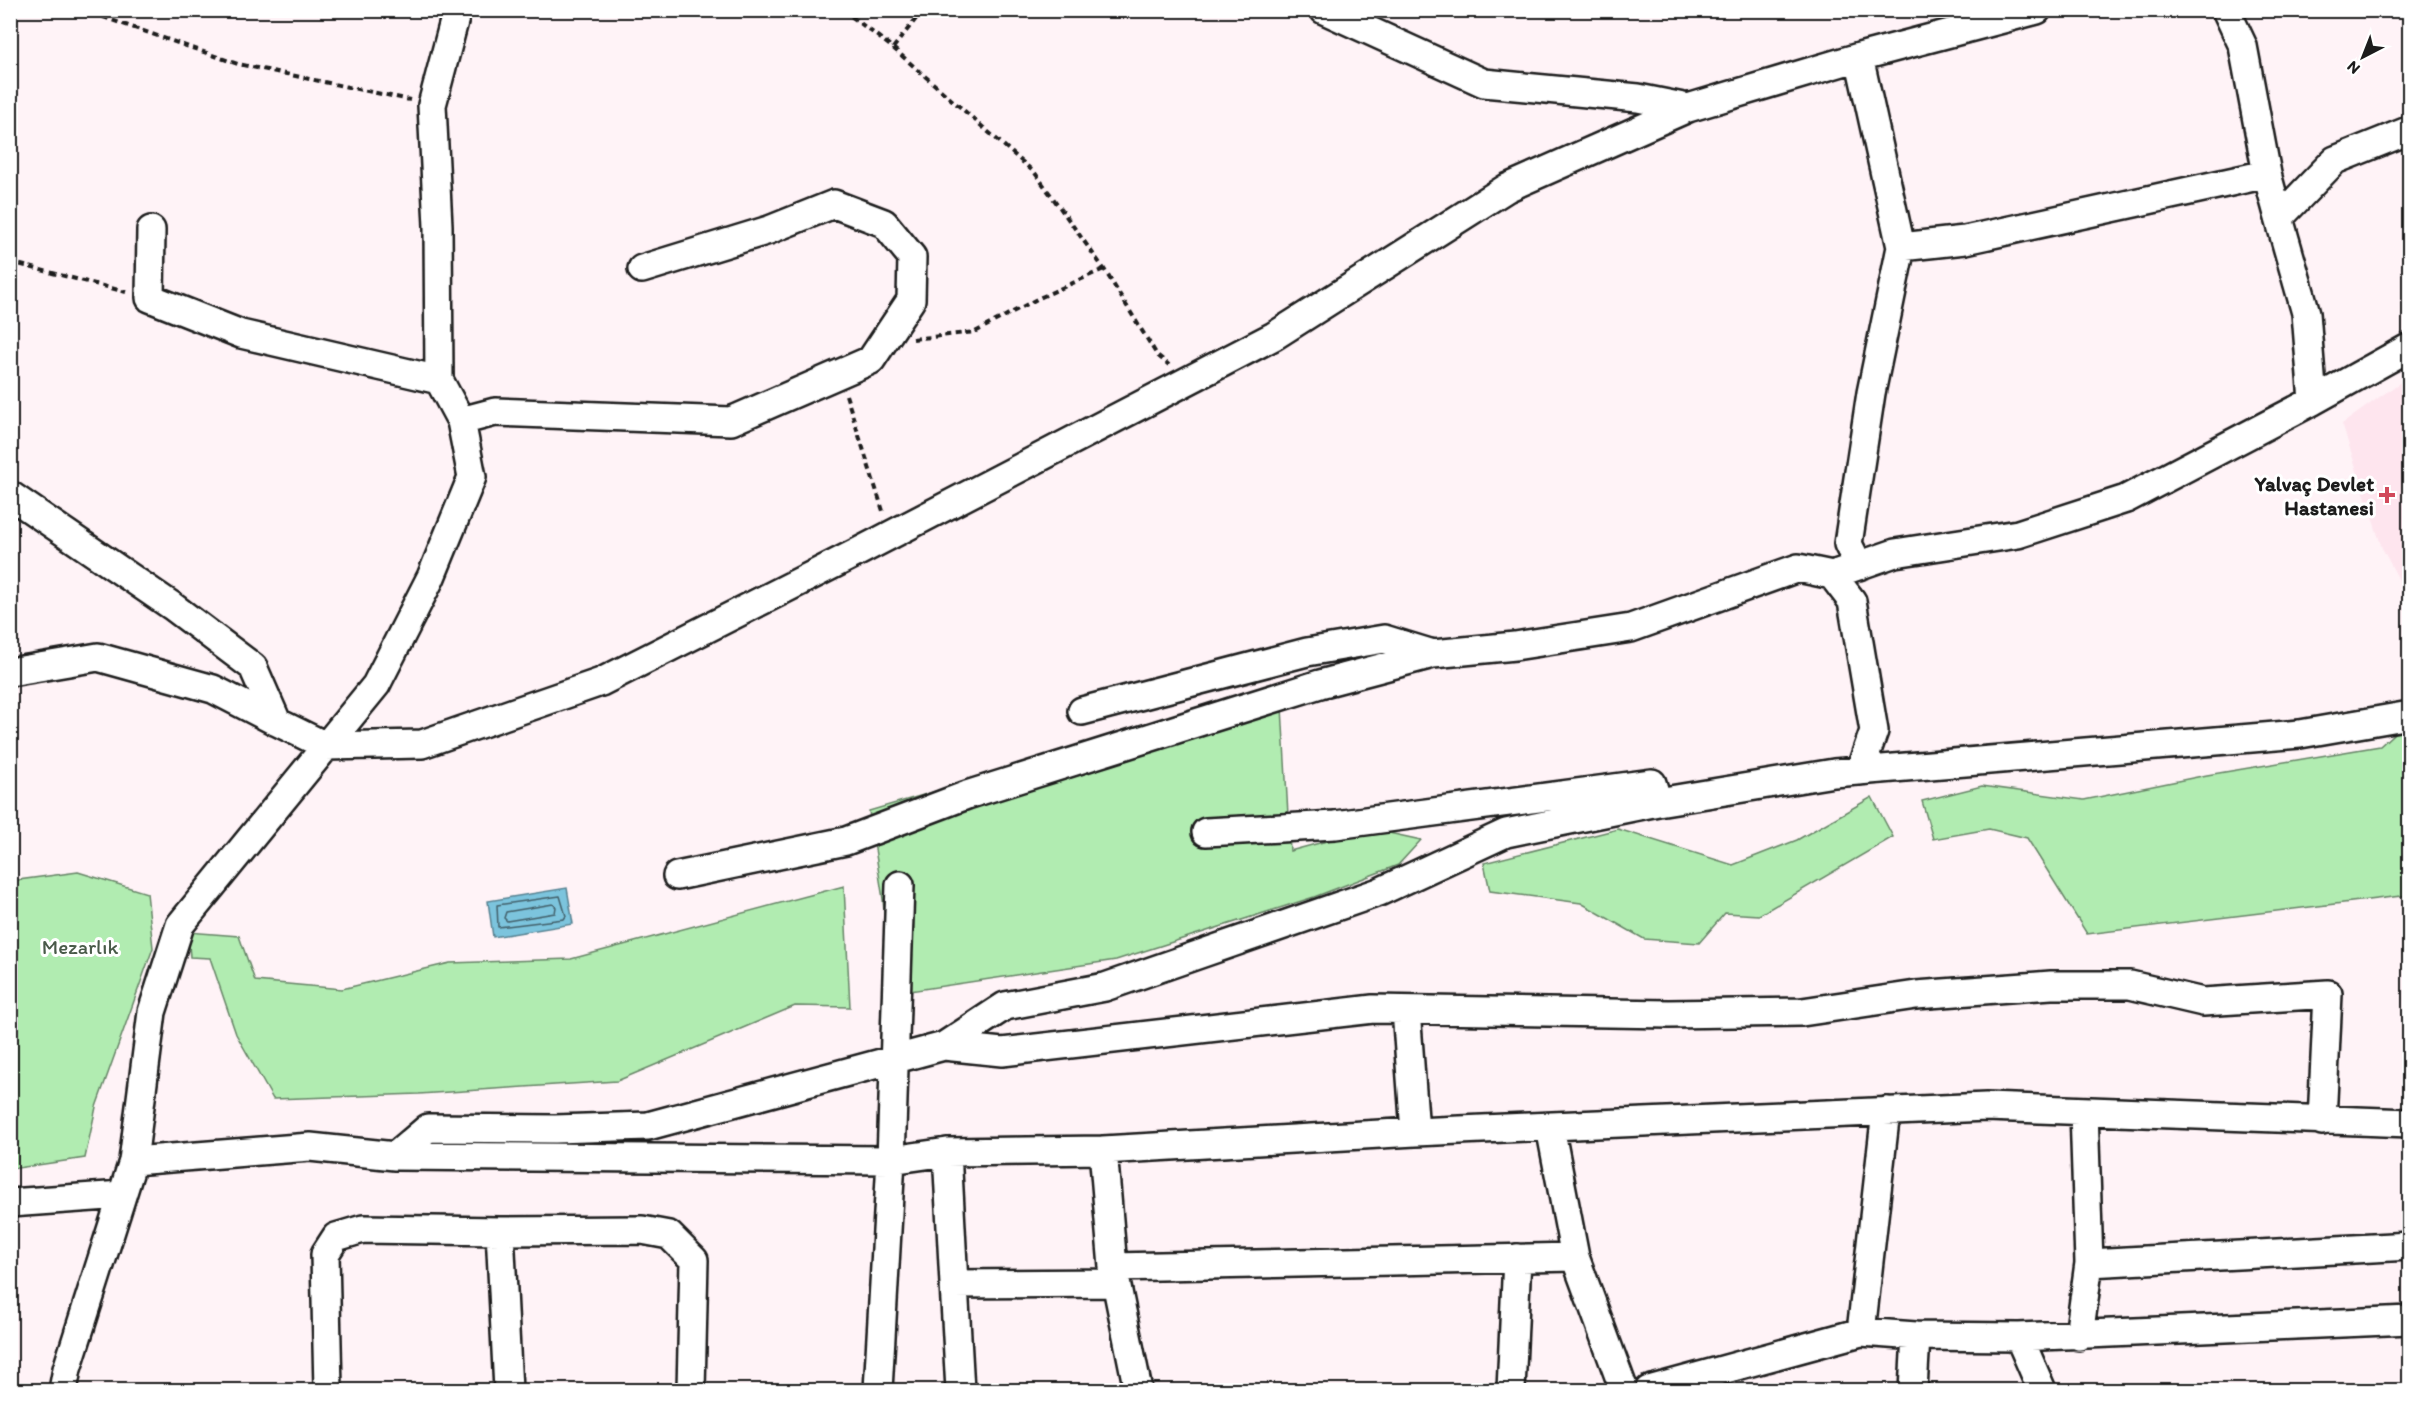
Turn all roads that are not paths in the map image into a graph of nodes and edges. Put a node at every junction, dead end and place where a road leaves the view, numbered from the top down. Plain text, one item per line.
1 (457, 10) edge
2 (1324, 10) edge
3 (2037, 10) edge
4 (2226, 10) edge
5 (1859, 57) junction
6 (1688, 108) junction
7 (2409, 130) edge
8 (2267, 174) junction
9 (2279, 218) junction
10 (151, 230) dead end
11 (1901, 247) junction
12 (642, 269) dead end
13 (2409, 347) edge
14 (439, 380) junction
15 (2313, 401) junction
16 (461, 421) junction
17 (10, 495) edge
18 (1859, 566) junction
19 (1832, 575) junction
20 (1433, 654) junction
21 (10, 672) edge
22 (1082, 711) dead end
23 (2409, 715) edge
24 (277, 722) junction
25 (326, 746) junction
26 (1860, 771) junction
27 (1658, 802) junction
28 (1206, 832) dead end
29 (677, 876) dead end
30 (900, 885) dead end
31 (1406, 1010) junction
32 (944, 1046) junction
33 (893, 1059) junction
34 (1886, 1111) junction
35 (2084, 1111) junction
36 (2322, 1121) junction
37 (2409, 1123) edge
38 (1550, 1127) junction
39 (1415, 1132) junction
40 (1103, 1150) junction
41 (947, 1152) junction
42 (395, 1156) junction
43 (891, 1160) junction
44 (133, 1161) junction
45 (122, 1195) junction
46 (10, 1203) edge
47 (500, 1231) junction
48 (2409, 1246) edge
49 (1575, 1257) junction
50 (1517, 1258) junction
51 (2090, 1263) junction
52 (1115, 1275) junction
53 (954, 1284) junction
54 (2409, 1320) edge
55 (1861, 1332) junction
56 (1916, 1336) junction
57 (2079, 1336) junction
58 (2019, 1337) junction
59 (1506, 1389) edge
60 (63, 1390) edge
61 (328, 1390) edge
62 (508, 1390) edge
63 (691, 1390) edge
64 (878, 1390) edge
65 (960, 1390) edge
66 (1138, 1390) edge
67 (1624, 1390) edge
68 (1649, 1390) edge
69 (1913, 1390) edge
70 (2042, 1390) edge

1 - 14 street
2 - 6 street
3 - 5 street
4 - 8 street
5 - 6 street
5 - 11 street
6 - 25 street
7 - 9 street
8 - 9 street
8 - 11 street
9 - 15 street
10 - 14 street
11 - 18 street
12 - 16 street
13 - 15 street
14 - 16 street
15 - 18 street
16 - 25 street
17 - 24 street
18 - 19 street
19 - 20 street
19 - 26 street
20 - 22 street
20 - 29 street
21 - 24 street
23 - 26 street
24 - 25 street
25 - 44 street
26 - 27 street
27 - 28 street
27 - 32 street
30 - 33 street
31 - 32 street
31 - 36 street
31 - 39 street
32 - 33 street
33 - 42 street
33 - 43 street
34 - 35 street
34 - 38 street
34 - 55 street
35 - 36 street
35 - 51 street
36 - 37 street
38 - 39 street
38 - 49 street
39 - 40 street
40 - 41 street
40 - 52 street
41 - 43 street
41 - 53 street
42 - 43 street
42 - 44 street
43 - 64 street
44 - 45 street
45 - 46 street
45 - 60 street
47 - 61 street
47 - 62 street
47 - 63 street
48 - 51 street
49 - 50 street
49 - 67 street
50 - 52 street
50 - 59 street
51 - 57 street
52 - 53 street
52 - 66 street
53 - 65 street
54 - 57 street
55 - 56 street
55 - 68 street
56 - 58 street
56 - 69 street
57 - 58 street
58 - 70 street

